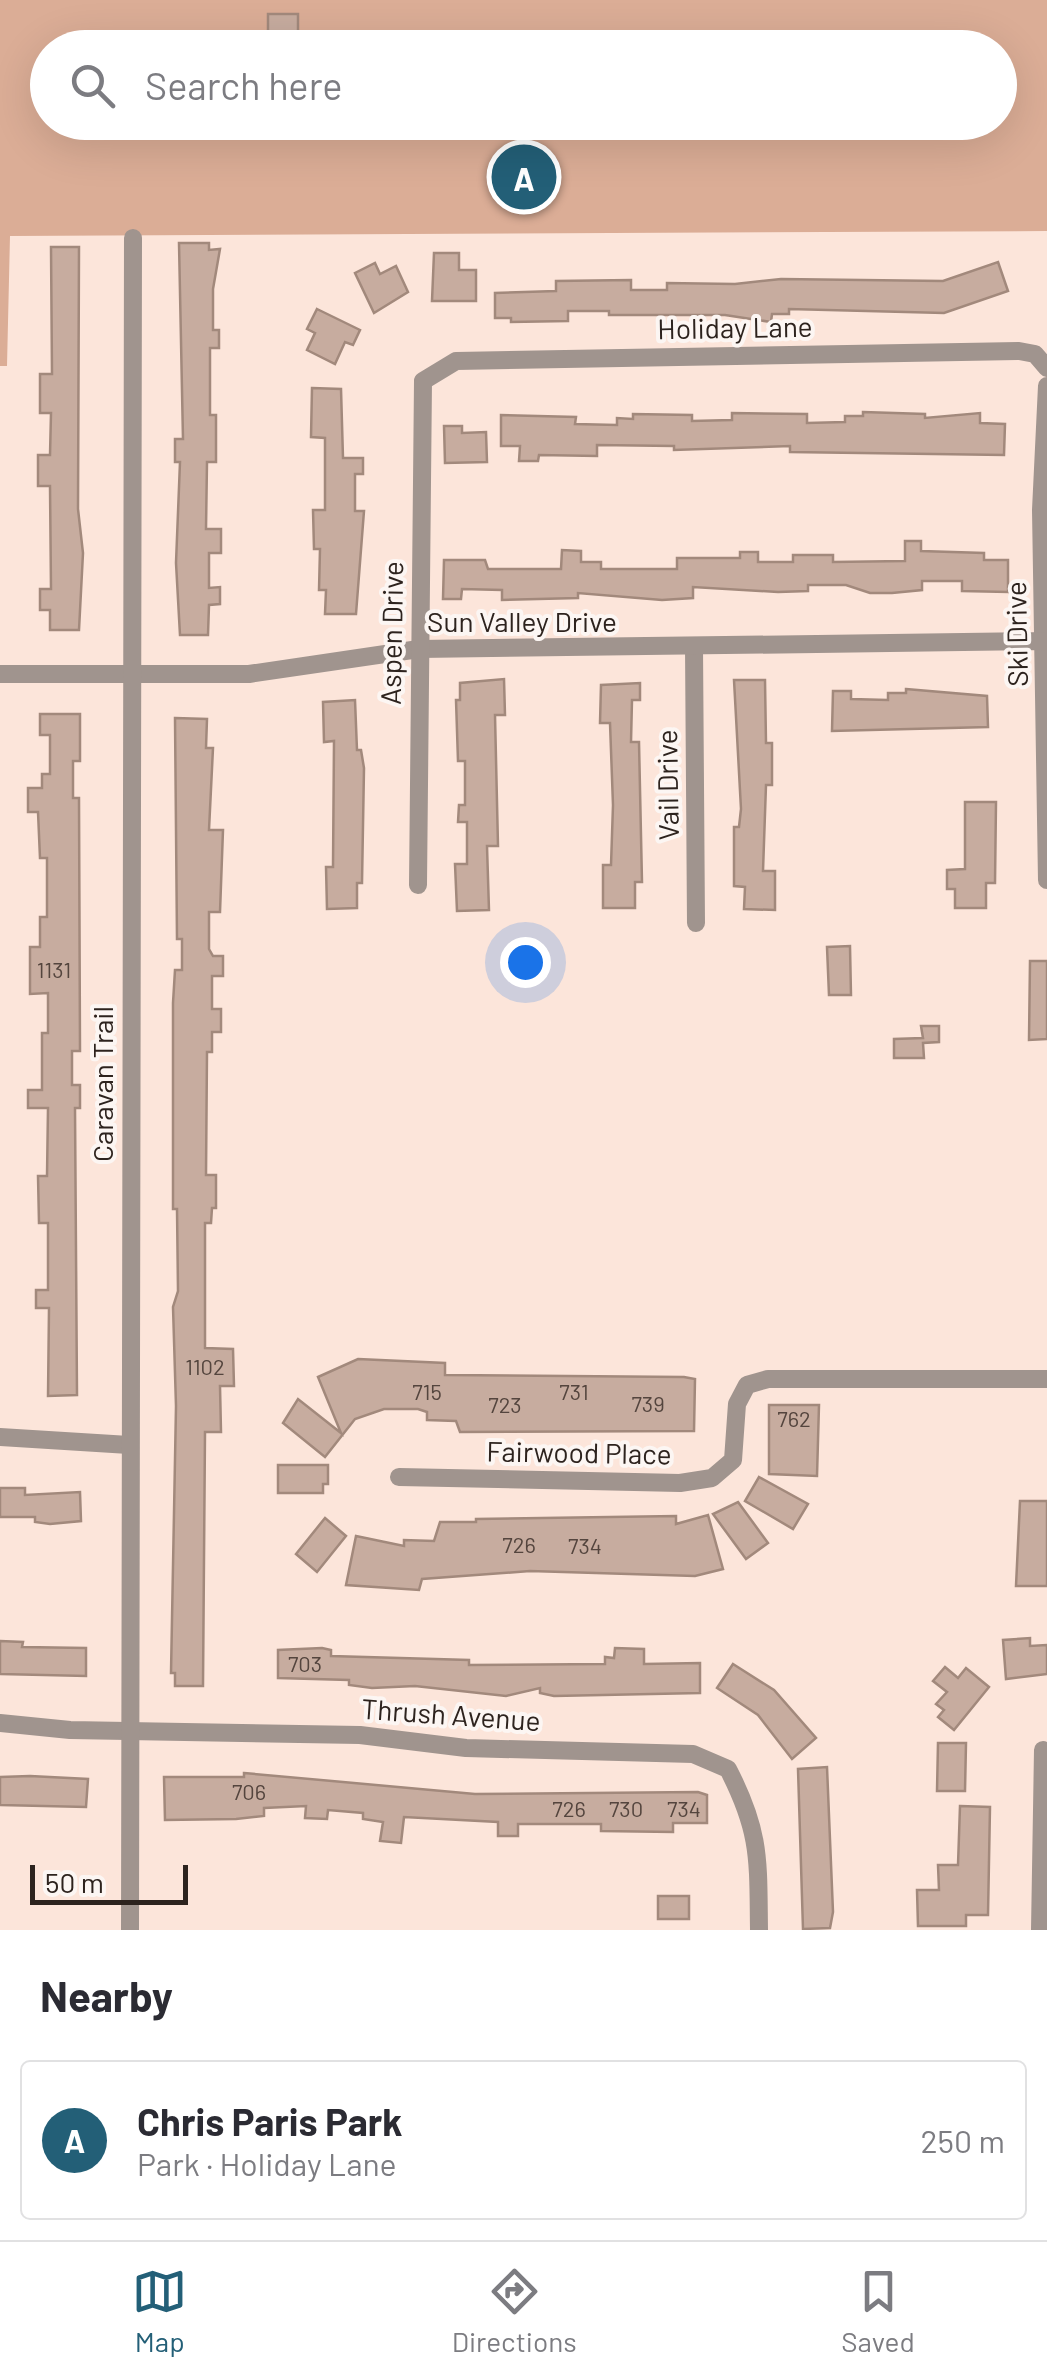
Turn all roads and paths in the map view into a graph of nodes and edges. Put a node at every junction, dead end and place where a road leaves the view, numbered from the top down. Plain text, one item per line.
1 (133, 238) dead end
2 (1047, 368) edge
3 (423, 381) joint
4 (1047, 386) edge
5 (1046, 641) edge
6 (694, 647) junction
7 (419, 649) junction
8 (132, 673) junction
9 (0, 674) edge
10 (1047, 880) edge
11 (418, 885) dead end
12 (696, 923) dead end
13 (1047, 1378) edge
14 (0, 1437) edge
15 (129, 1445) junction
16 (399, 1477) dead end
17 (0, 1723) edge
18 (129, 1730) junction
19 (1044, 1750) dead end
20 (130, 1930) edge
21 (759, 1930) edge
22 (1040, 1930) edge

1 - 8 street, Caravan Trail
2 - 3 street, Holiday Lane
3 - 7 street, Aspen Drive
4 - 5 street, Ski Drive
5 - 6 street, Sun Valley Drive
5 - 10 street, Ski Drive
6 - 7 street, Sun Valley Drive
6 - 12 street, Vail Drive
7 - 8 street, Sun Valley Drive
7 - 11 street, Aspen Drive
8 - 9 street, Sun Valley Drive
8 - 15 street, Caravan Trail
13 - 16 street, Fairwood Place
14 - 15 street
15 - 18 street, Caravan Trail
17 - 18 street, Thrush Avenue
18 - 20 street, Caravan Trail
18 - 21 street, Thrush Avenue
19 - 22 street

